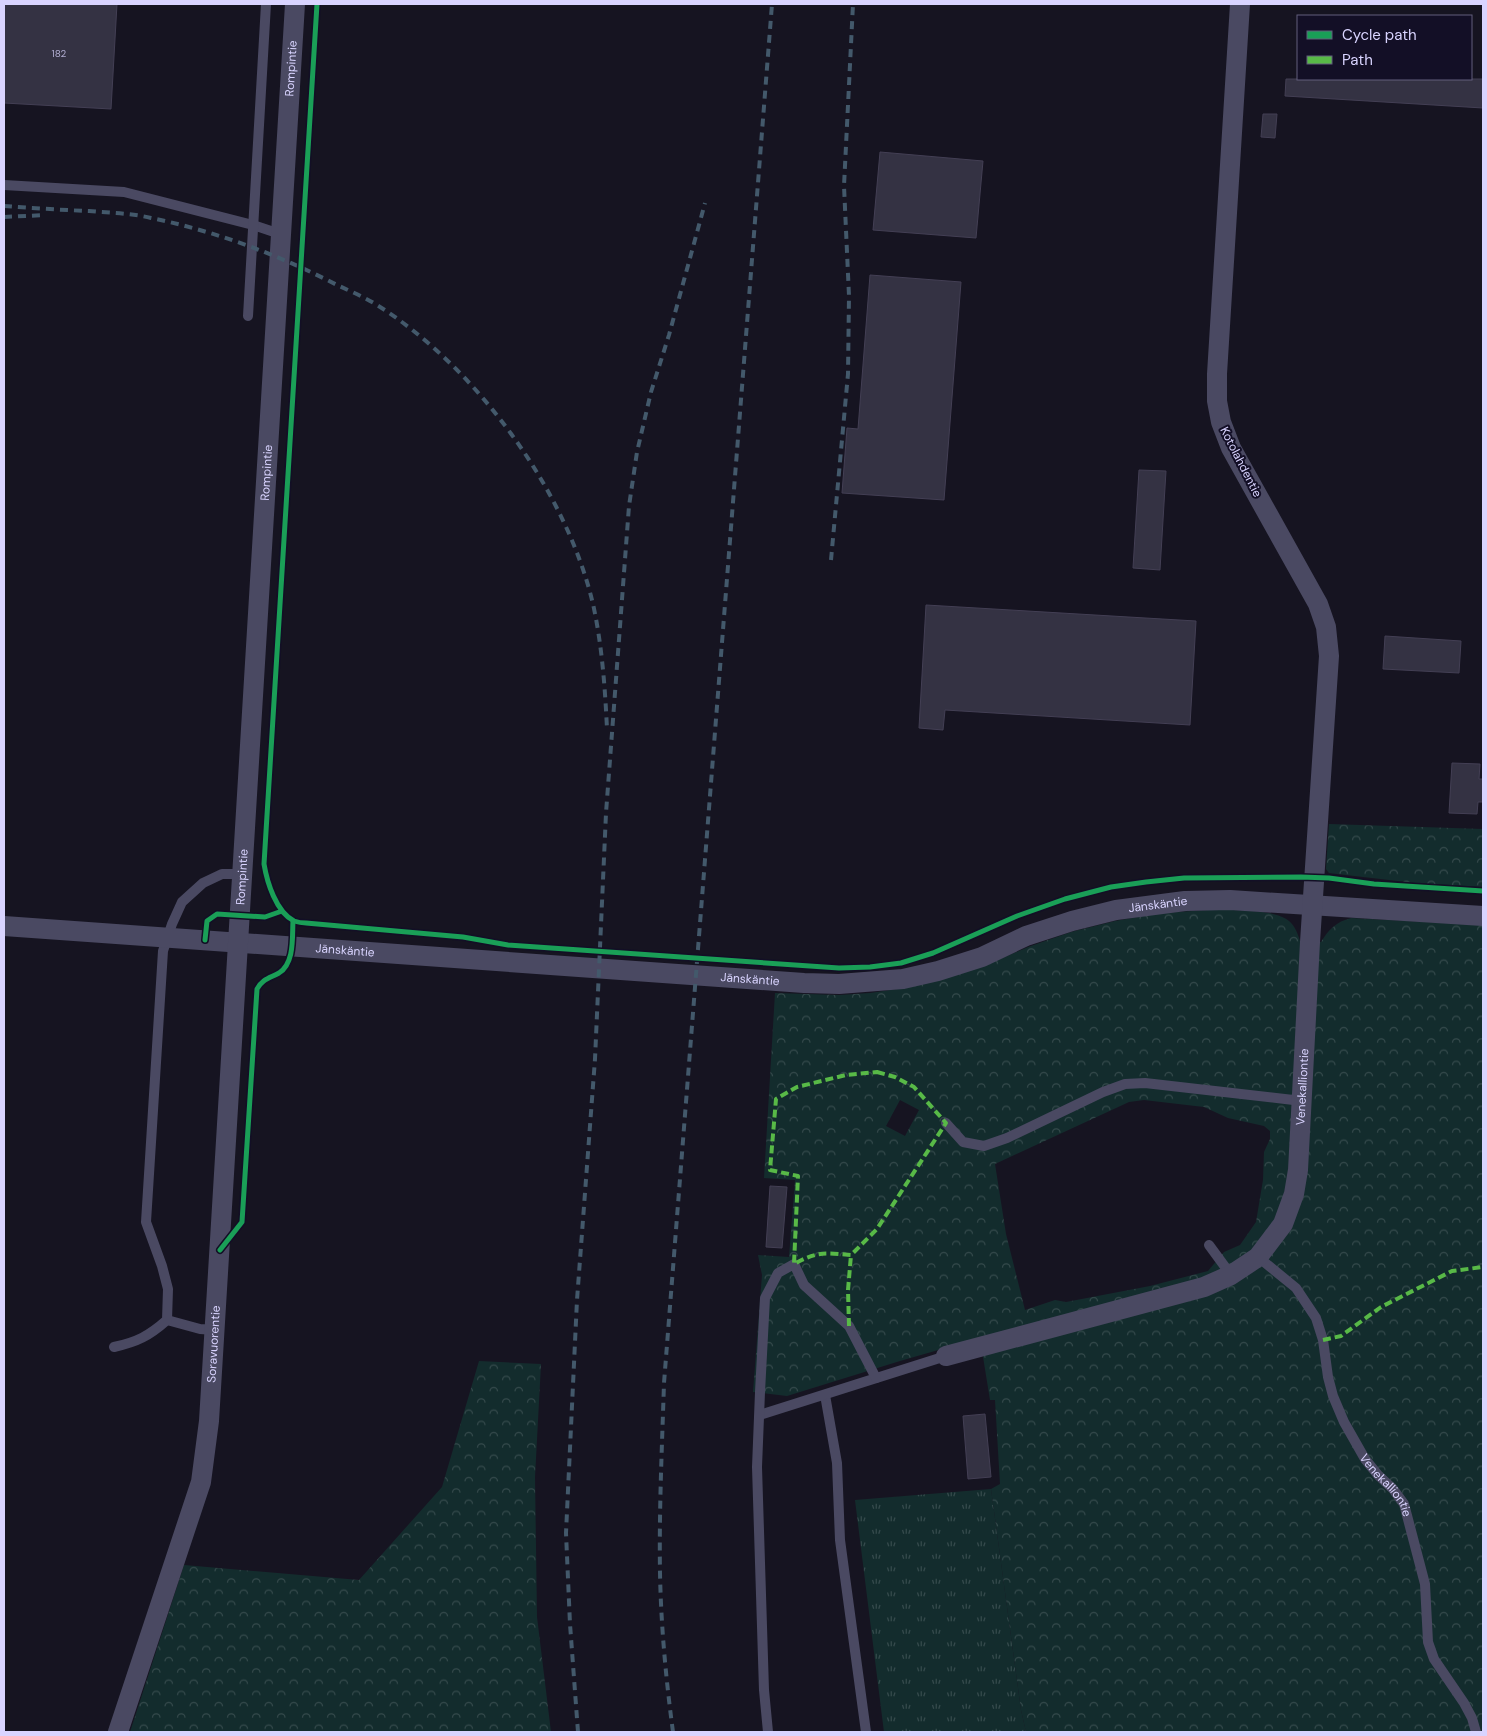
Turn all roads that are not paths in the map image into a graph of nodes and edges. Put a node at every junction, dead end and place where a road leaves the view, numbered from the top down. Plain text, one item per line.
1 (266, 4) edge
2 (295, 4) edge
3 (1240, 4) edge
4 (4, 185) edge
5 (253, 224) junction
6 (280, 234) junction
7 (248, 316) dead end
8 (242, 874) junction
9 (1313, 906) junction
10 (1483, 916) edge
11 (4, 926) edge
12 (168, 937) junction
13 (238, 942) junction
14 (1302, 1101) junction
15 (946, 1123) dead end
16 (1209, 1244) dead end
17 (1258, 1257) junction
18 (1231, 1274) junction
19 (167, 1320) junction
20 (215, 1330) junction
21 (114, 1347) dead end
22 (946, 1356) joint
23 (876, 1378) junction
24 (825, 1394) junction
25 (760, 1415) junction
26 (118, 1732) edge
27 (768, 1732) edge
28 (866, 1732) edge
29 (1476, 1732) edge

1 - 5 lane
2 - 6 street, Rompintie
3 - 9 street, Kotolahdentie
4 - 5 lane
5 - 6 lane
5 - 7 lane
6 - 8 street, Rompintie
8 - 12 lane
8 - 13 street, Rompintie
9 - 10 street, Jänskäntie
9 - 13 street, Jänskäntie
9 - 14 street, Venekalliontie
11 - 12 street, Jänskäntie
12 - 13 street, Jänskäntie
12 - 19 lane
13 - 20 street, Soravuorentie
14 - 15 lane
14 - 17 street, Venekalliontie
16 - 18 lane
17 - 18 street, Venekalliontie
17 - 29 lane, Venekalliontie
18 - 22 street, Venekalliontie
19 - 20 lane
19 - 21 lane
20 - 26 street, Soravuorentie
22 - 23 lane
23 - 24 lane
23 - 25 lane
24 - 25 lane
24 - 28 lane
25 - 27 lane

